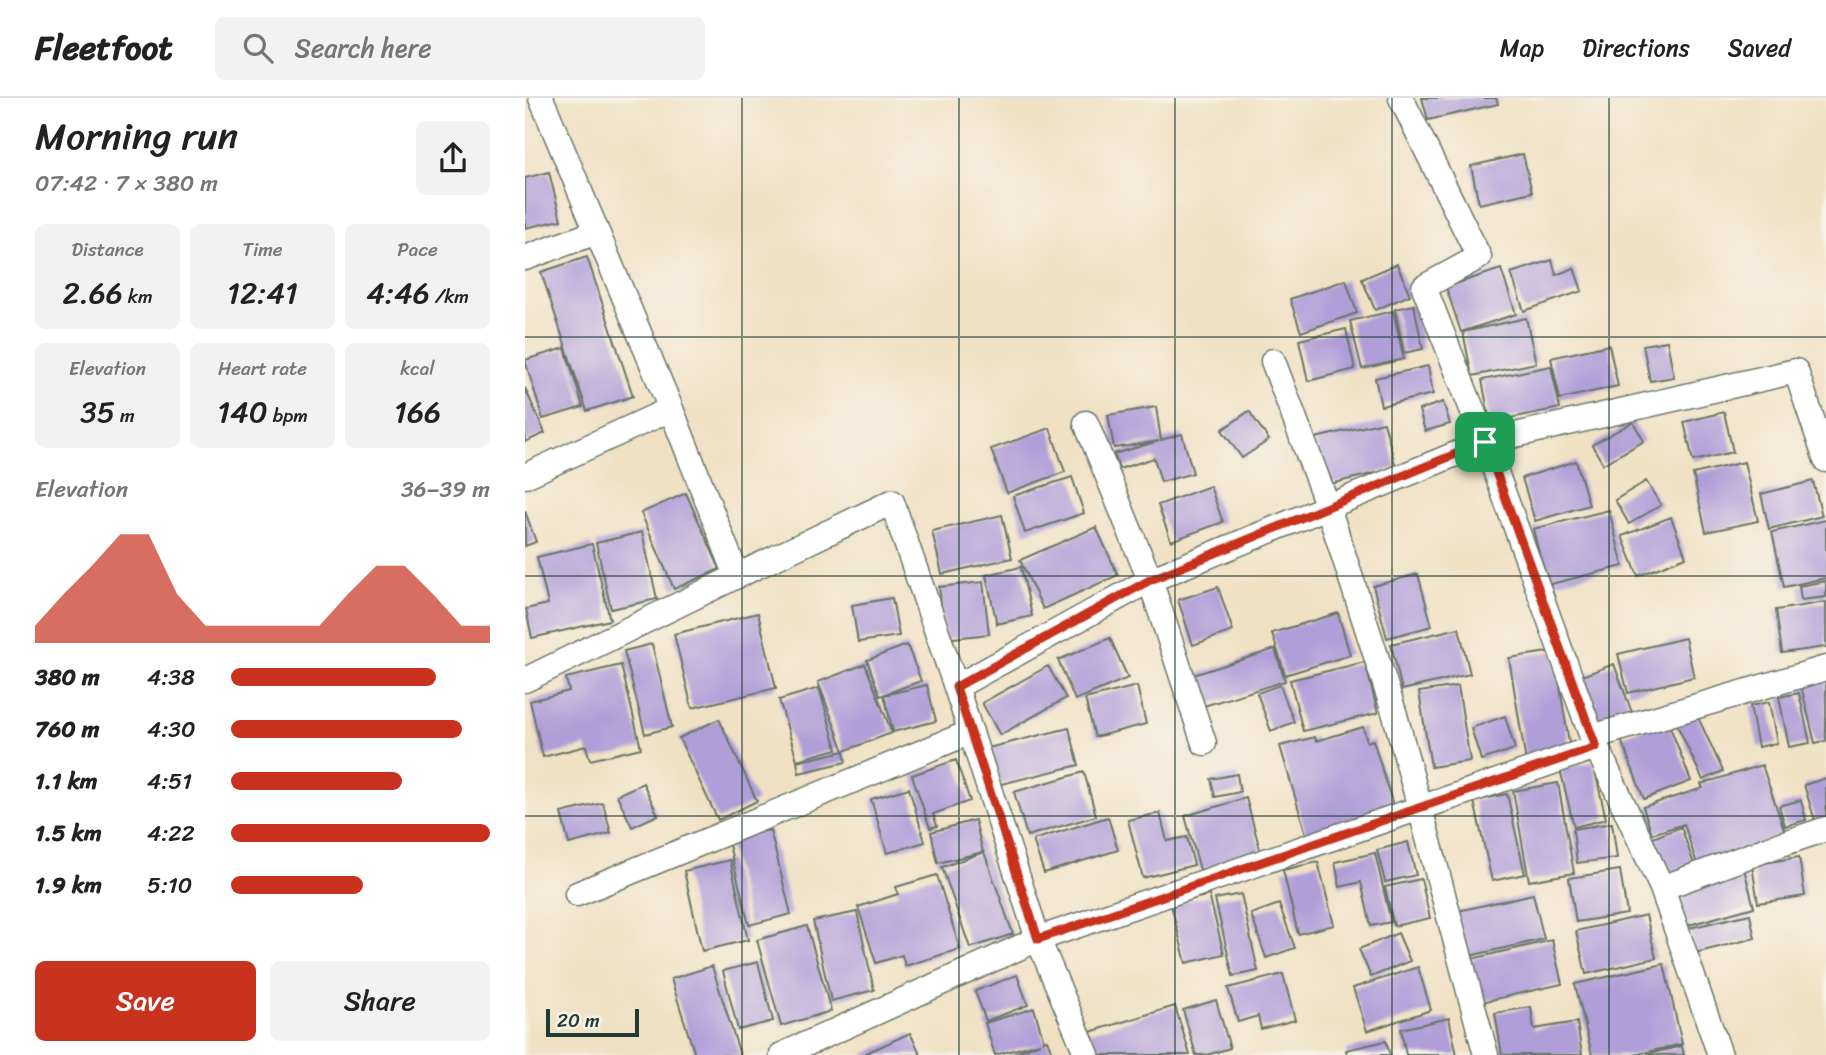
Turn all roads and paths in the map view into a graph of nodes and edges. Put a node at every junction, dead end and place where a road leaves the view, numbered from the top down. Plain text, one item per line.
1 (541, 98) edge
2 (1401, 98) edge
3 (597, 232) junction
4 (525, 258) edge
5 (1273, 361) dead end
6 (671, 409) junction
7 (1086, 423) dead end
8 (1485, 442) junction
9 (1826, 460) edge
10 (525, 477) edge
11 (1328, 507) junction
12 (737, 576) junction
13 (1150, 580) junction
14 (1826, 668) edge
15 (525, 680) edge
16 (956, 687) junction
17 (971, 732) junction
18 (1594, 742) junction
19 (1205, 743) dead end
20 (1420, 808) junction
21 (1826, 830) edge
22 (1662, 888) junction
23 (577, 894) dead end
24 (1038, 939) junction
25 (782, 1055) edge
26 (1087, 1055) edge
27 (1486, 1055) edge
28 (1720, 1055) edge

1 - 3 street
2 - 8 street
3 - 4 street
3 - 6 street
5 - 11 street
6 - 10 street
6 - 12 street
7 - 13 street
8 - 9 street
8 - 11 street
8 - 18 street
11 - 13 street
11 - 20 street
12 - 15 street
12 - 16 street
13 - 16 street
13 - 19 street
14 - 18 street
16 - 17 street
17 - 23 street
17 - 24 street
18 - 20 street
18 - 22 street
20 - 24 street
20 - 27 street
21 - 22 street
22 - 28 street
24 - 25 street
24 - 26 street

